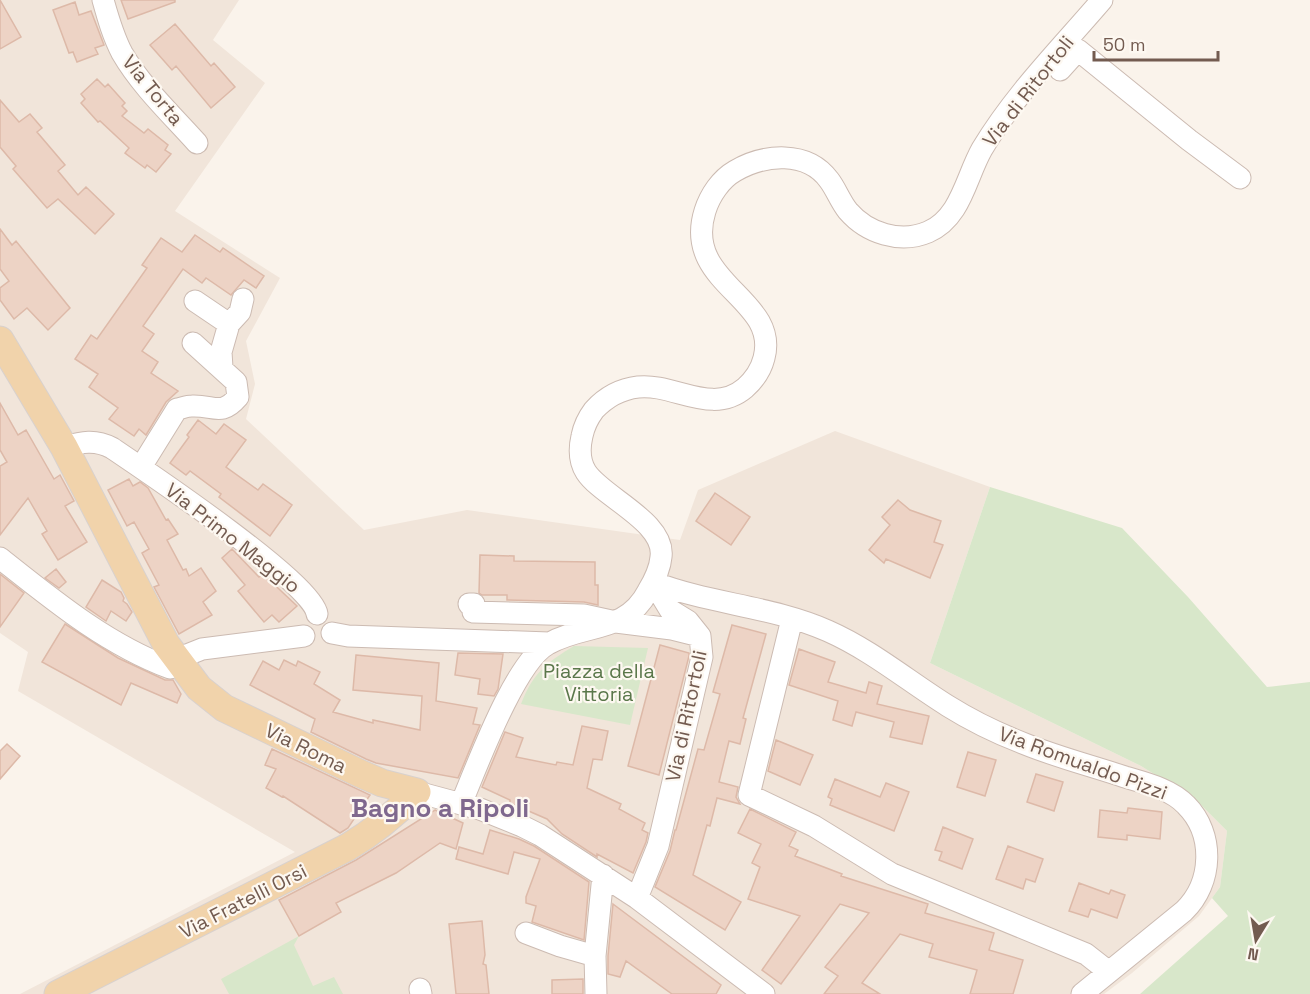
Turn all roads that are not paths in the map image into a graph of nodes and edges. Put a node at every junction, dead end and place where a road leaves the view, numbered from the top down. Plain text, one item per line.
1 (103, 0) edge
2 (1102, 0) edge
3 (1109, 0) edge
4 (1118, 0) edge
5 (1015, 102) junction
6 (197, 143) dead end
7 (1240, 178) dead end
8 (243, 299) dead end
9 (195, 301) dead end
10 (229, 324) junction
11 (0, 340) edge
12 (193, 343) dead end
13 (222, 368) junction
14 (64, 447) junction
15 (141, 467) junction
16 (0, 558) edge
17 (653, 582) junction
18 (469, 604) dead end
19 (318, 614) junction
20 (792, 619) junction
21 (616, 622) junction
22 (332, 633) junction
23 (304, 636) junction
24 (700, 636) junction
25 (549, 643) junction
26 (179, 663) junction
27 (417, 792) junction
28 (461, 804) junction
29 (603, 875) junction
30 (637, 898) junction
31 (526, 933) dead end
32 (595, 956) junction
33 (1109, 972) junction
34 (58, 994) edge
35 (596, 994) edge
36 (764, 994) edge
37 (1082, 994) edge

1 - 6 street, Via Torta
2 - 5 street, Via di Ritortoli
3 - 4 street
5 - 7 street
5 - 17 street, Via di Ritortoli
8 - 10 street
9 - 10 street
10 - 13 street
11 - 14 main road, Via Roma
12 - 13 street
13 - 15 street
14 - 15 street, Via Primo Maggio
14 - 26 main road, Via Roma
15 - 19 street, Via Primo Maggio
16 - 26 street
17 - 20 street, Via Romualdo Pizzi
17 - 21 street
17 - 24 street, Via di Ritortoli
18 - 21 street
19 - 22 street
19 - 23 street
20 - 33 street
20 - 33 street, Via Romualdo Pizzi
21 - 24 street
21 - 25 street
22 - 23 street
22 - 25 street
23 - 26 street
24 - 30 street, Via di Ritortoli
25 - 28 street
26 - 27 main road, Via Roma
27 - 28 street, Via Roma
27 - 34 main road, Via Fratelli Orsi
28 - 29 street, Via Roma
29 - 30 street, Via Roma
29 - 32 street
30 - 36 street, Via Roma
31 - 32 street
32 - 35 street
33 - 37 street, Via Romualdo Pizzi

